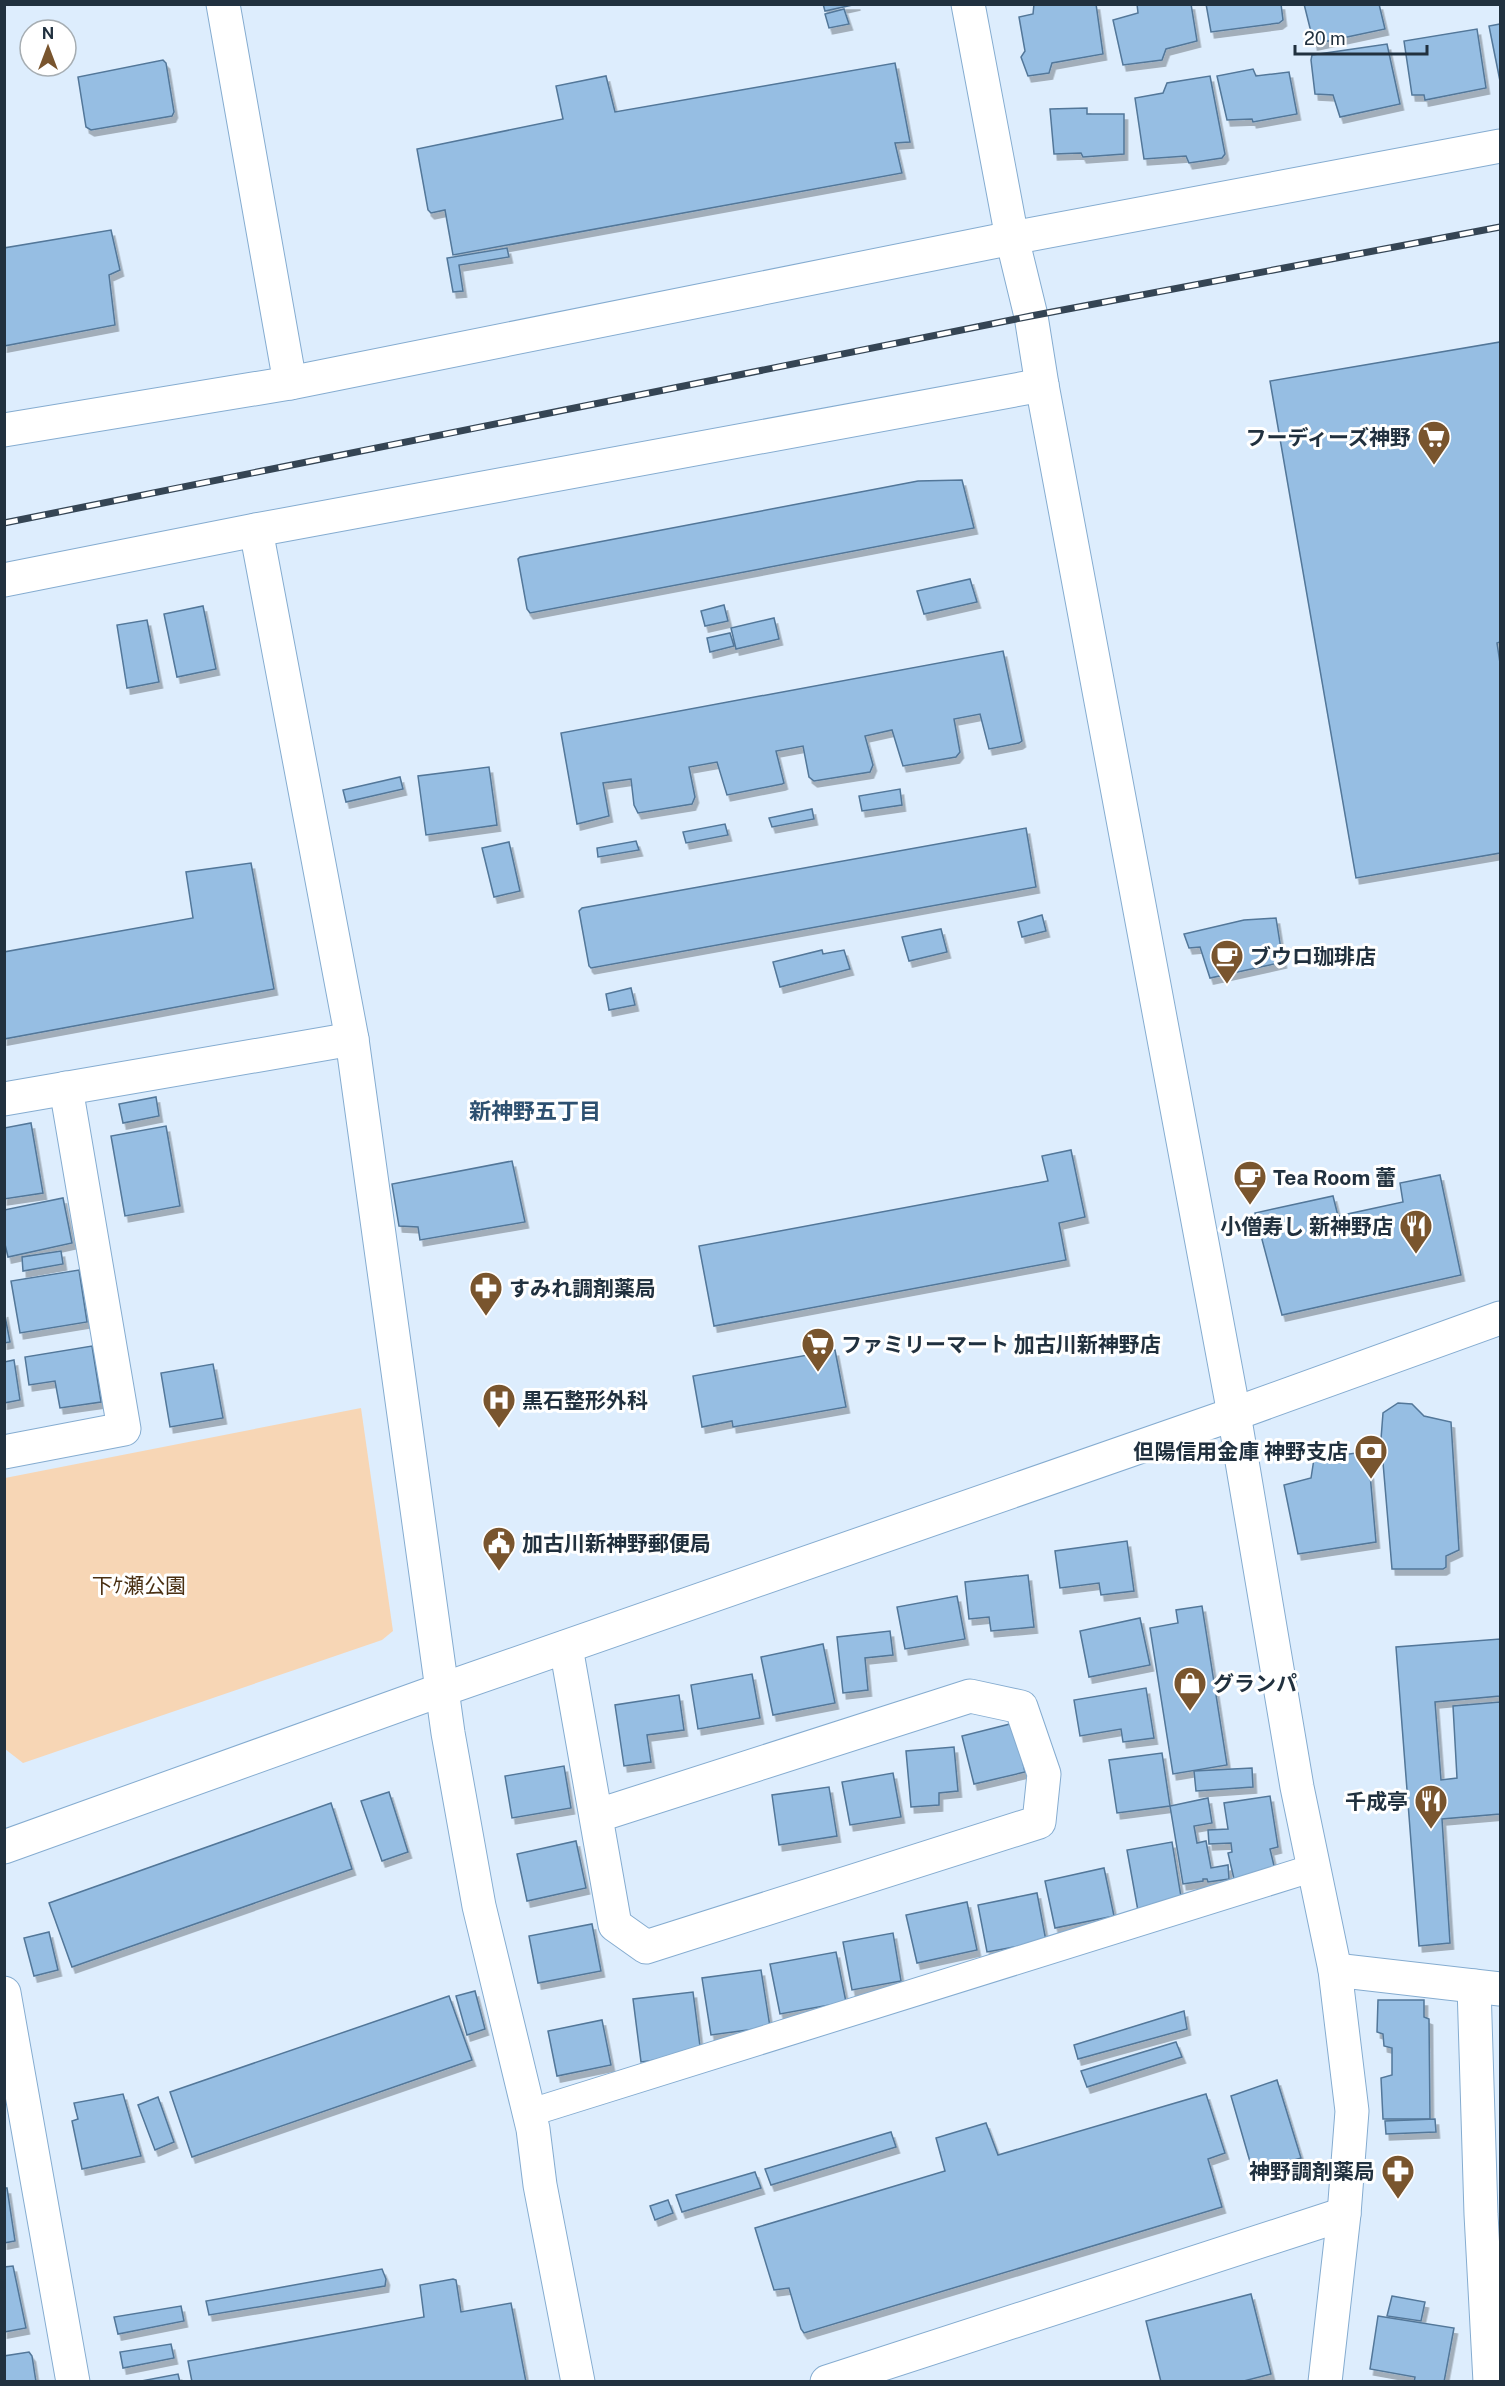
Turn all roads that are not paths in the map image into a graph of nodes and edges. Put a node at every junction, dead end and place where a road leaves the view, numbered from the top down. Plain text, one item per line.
1 (223, 4) edge
2 (968, 4) edge
3 (1500, 146) edge
4 (1012, 238) junction
5 (290, 383) junction
6 (1042, 385) junction
7 (4, 430) edge
8 (256, 530) junction
9 (4, 580) edge
10 (352, 1039) junction
11 (66, 1088) junction
12 (4, 1099) edge
13 (1500, 1318) edge
14 (1234, 1414) junction
15 (4, 1452) edge
16 (566, 1647) junction
17 (441, 1690) junction
18 (596, 1816) junction
19 (4, 1847) edge
20 (1313, 1868) junction
21 (1335, 1970) junction
22 (1487, 1987) edge
23 (4, 1993) edge
24 (10, 2060) edge
25 (529, 2113) junction
26 (1344, 2214) junction
27 (73, 2382) edge
28 (579, 2382) edge
29 (827, 2382) edge
30 (1325, 2382) edge
31 (1490, 2382) edge

1 - 5 street
2 - 4 street
3 - 4 street
4 - 5 street
4 - 6 street
5 - 7 street
6 - 8 street
6 - 14 street
8 - 9 street
8 - 10 street
10 - 11 street
10 - 17 street
11 - 12 street
11 - 15 street
13 - 14 street
14 - 16 street
14 - 20 street
16 - 17 street
16 - 18 street
17 - 19 street
17 - 25 street
18 - 18 street
20 - 21 street
20 - 25 lane
21 - 22 street
21 - 26 street
22 - 31 street
23 - 24 street
24 - 27 street
25 - 28 street
26 - 29 street
26 - 30 street

